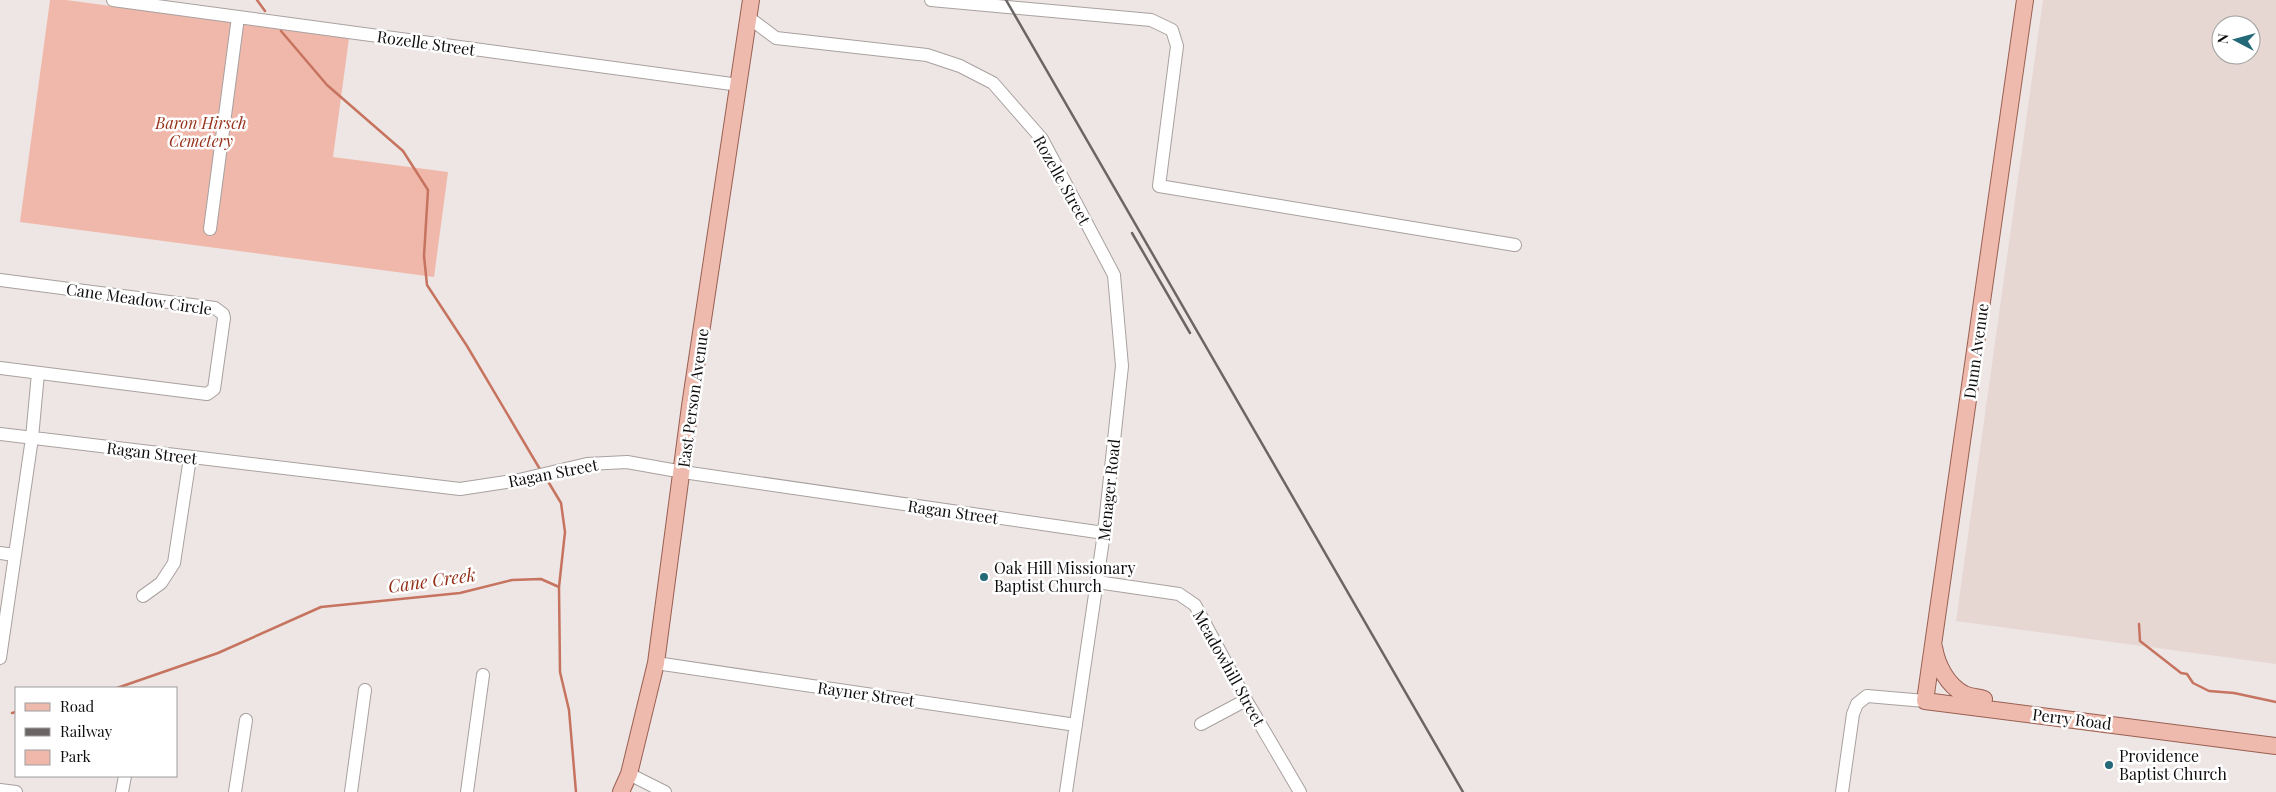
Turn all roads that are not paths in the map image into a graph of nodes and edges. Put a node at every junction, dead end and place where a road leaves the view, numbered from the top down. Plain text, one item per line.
1 (112, 0) edge
2 (751, 0) edge
3 (931, 0) edge
4 (2026, 0) edge
5 (238, 17) junction
6 (748, 17) junction
7 (739, 85) junction
8 (210, 228) dead end
9 (1515, 245) dead end
10 (0, 280) edge
11 (1122, 366) joint
12 (0, 368) edge
13 (38, 373) junction
14 (0, 434) edge
15 (32, 438) junction
16 (190, 458) junction
17 (683, 472) junction
18 (1104, 533) junction
19 (0, 553) edge
20 (14, 554) junction
21 (1097, 582) junction
22 (143, 596) dead end
23 (1934, 642) junction
24 (0, 658) edge
25 (656, 663) junction
26 (483, 676) dead end
27 (365, 690) dead end
28 (1246, 700) junction
29 (1925, 701) junction
30 (2024, 713) junction
31 (246, 720) dead end
32 (1202, 724) dead end
33 (1076, 725) junction
34 (2276, 746) edge
35 (629, 774) junction
36 (125, 777) edge
37 (0, 790) edge
38 (16, 792) edge
39 (122, 792) edge
40 (235, 792) edge
41 (351, 792) edge
42 (467, 792) edge
43 (621, 792) edge
44 (665, 792) edge
45 (1066, 792) edge
46 (1300, 792) edge
47 (1842, 792) edge

1 - 5 street, Rozelle Street
2 - 6 main road, East Person Avenue
3 - 9 street
4 - 23 main road, Dunn Avenue
5 - 7 street, Rozelle Street
5 - 8 street
6 - 7 main road, East Person Avenue
6 - 11 street, Rozelle Street
7 - 17 main road, East Person Avenue
10 - 13 street, Cane Meadow Circle
11 - 18 street, Menager Road
12 - 13 street, Cane Meadow Circle
13 - 15 street
14 - 15 street, Ragan Street
15 - 16 street, Ragan Street
15 - 20 street
16 - 17 street, Ragan Street
16 - 22 street
17 - 18 street, Ragan Street
17 - 25 main road, East Person Avenue
18 - 21 street, Menager Road
19 - 20 street
20 - 24 street
21 - 28 street, Meadowhill Street
21 - 33 street, Menager Road
23 - 29 main road, Dunn Avenue
23 - 30 main road
25 - 33 street, Rayner Street
25 - 35 main road, East Person Avenue
26 - 42 street
27 - 41 street
28 - 32 street
28 - 46 street, Meadowhill Street
29 - 30 main road, Perry Road
29 - 47 street, Perry Road
30 - 34 main road, Perry Road
31 - 40 street
33 - 45 street, Menager Road
35 - 43 main road, East Person Avenue
35 - 44 street
36 - 39 street
37 - 38 street

